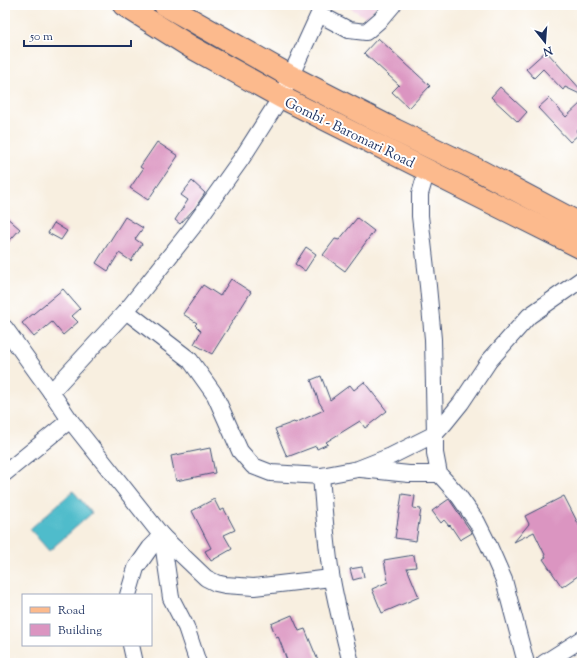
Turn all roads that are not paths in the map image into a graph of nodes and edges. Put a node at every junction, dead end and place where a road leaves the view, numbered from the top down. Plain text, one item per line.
1 (124, 5) edge
2 (165, 5) edge
3 (393, 5) edge
4 (290, 76) junction
5 (281, 97) junction
6 (427, 170) junction
7 (582, 225) edge
8 (582, 248) edge
9 (582, 279) edge
10 (126, 311) junction
11 (5, 328) edge
12 (51, 392) junction
13 (70, 420) junction
14 (435, 434) junction
15 (358, 469) junction
16 (5, 472) edge
17 (439, 474) junction
18 (321, 476) junction
19 (162, 536) junction
20 (332, 578) junction
21 (128, 594) edge
22 (582, 639) edge
23 (131, 646) edge
24 (135, 663) edge
25 (198, 663) edge
26 (352, 663) edge
27 (526, 663) edge
28 (544, 663) edge

1 - 5 main road, Gombi - Baromari Road
2 - 4 main road, Gombi - Baromari Road
3 - 4 street
4 - 5 street
4 - 7 main road, Gombi - Baromari Road
5 - 6 main road, Gombi - Baromari Road
5 - 10 street
6 - 8 main road, Gombi - Baromari Road
6 - 14 street
9 - 14 street
10 - 12 street
10 - 18 street
11 - 12 street
12 - 13 street
13 - 16 street
13 - 19 street
14 - 15 street
14 - 17 street
15 - 17 street
15 - 18 street
17 - 27 street
18 - 20 street
19 - 20 street
19 - 21 street
19 - 25 street
20 - 26 street
22 - 28 street
23 - 24 street

